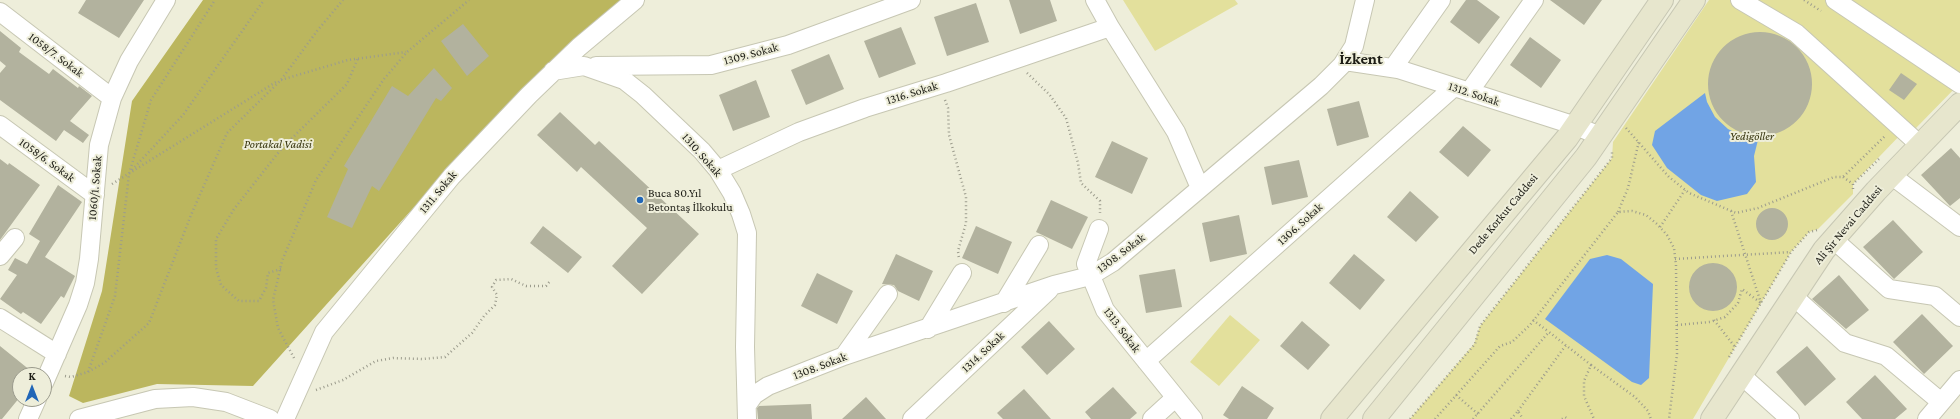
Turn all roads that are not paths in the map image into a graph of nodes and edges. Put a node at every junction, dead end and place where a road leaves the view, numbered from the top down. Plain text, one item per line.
1 (166, 0) edge
2 (635, 0) edge
3 (911, 0) edge
4 (1095, 0) edge
5 (1365, 0) edge
6 (1441, 0) edge
7 (1534, 0) edge
8 (1662, 0) edge
9 (1694, 0) edge
10 (1740, 0) edge
11 (1835, 0) edge
12 (0, 12) edge
13 (1110, 26) junction
14 (1345, 61) junction
15 (584, 66) junction
16 (1393, 68) junction
17 (553, 72) junction
18 (1960, 84) edge
19 (1461, 90) junction
20 (112, 98) junction
21 (1957, 112) edge
22 (0, 126) edge
23 (1576, 126) junction
24 (1611, 138) junction
25 (1920, 145) junction
26 (718, 170) junction
27 (1891, 175) junction
28 (1200, 188) junction
29 (95, 195) junction
30 (1960, 227) edge
31 (1099, 229) road end
32 (15, 238) dead end
33 (1834, 239) junction
34 (1039, 245) dead end
35 (0, 256) edge
36 (962, 273) road end
37 (1090, 276) junction
38 (1054, 285) junction
39 (888, 294) dead end
40 (1793, 296) junction
41 (1004, 303) junction
42 (1960, 317) edge
43 (0, 318) edge
44 (928, 329) junction
45 (844, 356) junction
46 (1146, 361) junction
47 (48, 367) edge
48 (51, 367) edge
49 (1741, 375) junction
50 (1960, 380) edge
51 (1175, 398) junction
52 (1941, 402) junction
53 (33, 407) edge
54 (747, 412) edge
55 (28, 419) edge
56 (79, 419) edge
57 (270, 419) edge
58 (285, 419) edge
59 (912, 419) edge
60 (1152, 419) edge
61 (1193, 419) edge
62 (1332, 419) edge
63 (1374, 419) edge
64 (1712, 419) edge
65 (1790, 419) edge
66 (1927, 419) edge

1 - 20 street, 1060/1. Sokak
2 - 17 street, 1311. Sokak
3 - 15 street, 1309. Sokak
4 - 13 street
5 - 14 street, 1308. Sokak
6 - 16 street
7 - 19 street, 1306. Sokak
8 - 23 main road, Dede Korkut Caddesi
9 - 24 main road
10 - 25 street
11 - 18 street
12 - 20 street, 1058/7. Sokak
13 - 26 street, 1316. Sokak
13 - 28 street
14 - 16 street, 1312. Sokak
14 - 28 street, 1308. Sokak
15 - 17 street
15 - 26 street, 1310. Sokak
16 - 19 street, 1312. Sokak
17 - 58 street, 1311. Sokak
19 - 23 street, 1312. Sokak
19 - 46 street, 1306. Sokak
20 - 29 street, 1060/1. Sokak
21 - 25 main road, Ali Şir Nevai Caddesi
22 - 29 street, 1058/6. Sokak
23 - 24 street, 1312. Sokak
23 - 62 main road, Dede Korkut Caddesi
24 - 63 main road
25 - 27 main road, Ali Şir Nevai Caddesi
26 - 54 street, 1310. Sokak
27 - 30 street
27 - 33 main road, Ali Şir Nevai Caddesi
28 - 37 street, 1308. Sokak
29 - 48 street, 1060/1. Sokak
31 - 37 street, 1313. Sokak
32 - 35 street
33 - 40 main road, Ali Şir Nevai Caddesi
33 - 42 street
34 - 41 street
36 - 44 street
37 - 38 street, 1308. Sokak
37 - 46 street, 1313. Sokak
38 - 41 street, 1308. Sokak
38 - 59 street, 1314. Sokak
39 - 45 street
40 - 49 main road, Ali Şir Nevai Caddesi
40 - 52 street
41 - 44 street, 1308. Sokak
43 - 47 street
44 - 45 street, 1308. Sokak
45 - 54 street, 1308. Sokak
46 - 51 street, 1313. Sokak
49 - 64 main road, Ali Şir Nevai Caddesi
49 - 65 street
50 - 52 street
51 - 60 street
51 - 61 street, 1313. Sokak
52 - 66 street
53 - 55 street
56 - 57 street

